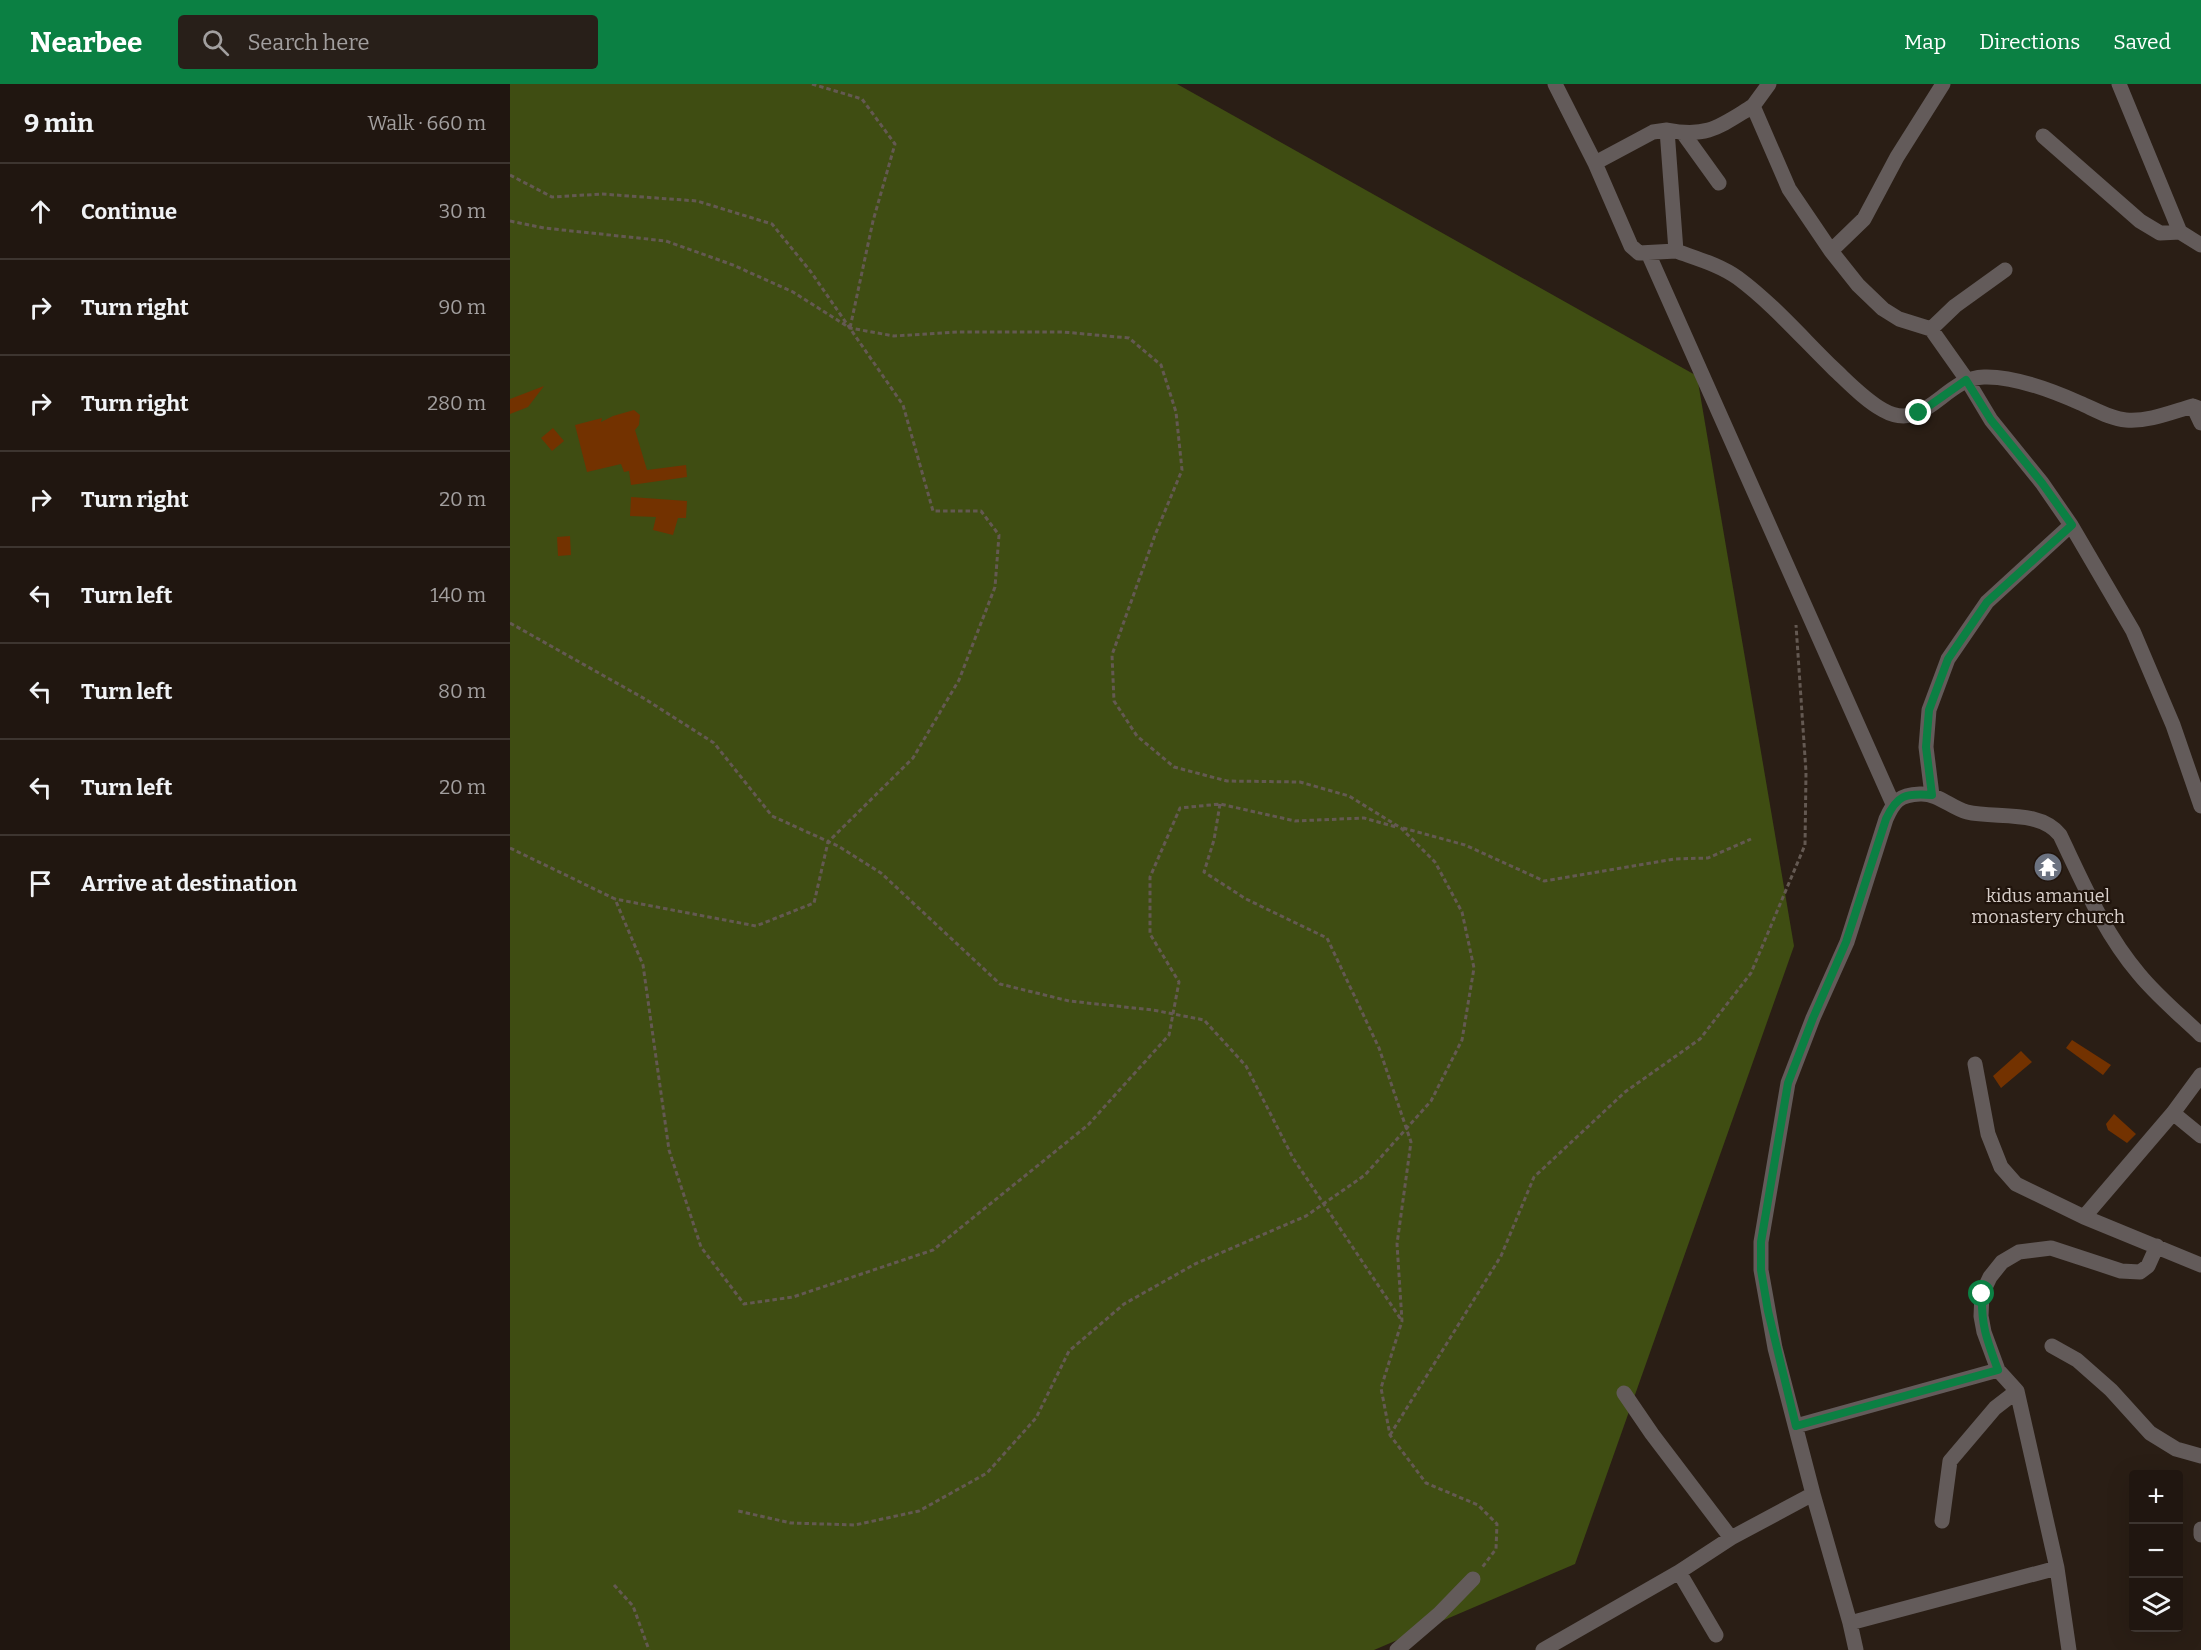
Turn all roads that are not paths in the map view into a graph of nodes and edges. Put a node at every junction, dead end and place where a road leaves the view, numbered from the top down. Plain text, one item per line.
1 (1554, 84) edge
2 (1769, 84) edge
3 (1943, 84) edge
4 (2119, 84) edge
5 (1754, 106) junction
6 (1667, 130) junction
7 (1683, 133) junction
8 (2043, 136) dead end
9 (1595, 163) junction
10 (1719, 183) dead end
11 (2180, 232) junction
12 (2201, 245) edge
13 (1676, 251) junction
14 (1831, 251) junction
15 (1648, 253) junction
16 (2005, 270) dead end
17 (1931, 329) junction
18 (1966, 380) junction
19 (2197, 408) edge
20 (2201, 423) edge
21 (2072, 525) junction
22 (1913, 797) junction
23 (2201, 806) edge
24 (2201, 1035) edge
25 (1975, 1064) dead end
26 (2201, 1075) edge
27 (2173, 1113) junction
28 (2201, 1136) edge
29 (2084, 1217) junction
30 (2157, 1246) junction
31 (2201, 1265) edge
32 (2052, 1346) dead end
33 (1998, 1370) junction
34 (2017, 1391) junction
35 (1624, 1393) dead end
36 (1796, 1426) junction
37 (2201, 1456) edge
38 (1813, 1494) junction
39 (1942, 1521) dead end
40 (2201, 1529) edge
41 (2201, 1535) edge
42 (1731, 1538) junction
43 (2056, 1568) junction
44 (1679, 1572) junction
45 (1473, 1579) road end
46 (1850, 1623) junction
47 (1716, 1635) dead end
48 (1397, 1650) edge
49 (1543, 1650) edge
50 (1856, 1650) edge
51 (2069, 1650) edge

1 - 9 street
2 - 5 street
3 - 14 street
4 - 11 street
5 - 7 street
5 - 14 street
6 - 7 street
6 - 9 street
6 - 13 street
7 - 10 street
8 - 11 street
9 - 15 street
11 - 12 street
13 - 15 street
13 - 18 street
14 - 17 street
15 - 22 street
16 - 17 street
17 - 18 street
18 - 19 street
18 - 21 street
19 - 20 street
21 - 22 street
21 - 23 street
22 - 24 street
22 - 36 street
25 - 29 street
26 - 27 street
27 - 28 street
27 - 29 street
29 - 30 street
30 - 31 street
30 - 33 street
32 - 37 street
33 - 34 street
33 - 36 street
34 - 39 street
34 - 43 street
35 - 42 street
36 - 38 street
38 - 42 street
38 - 46 street
40 - 41 street
42 - 44 street
43 - 46 street
43 - 51 street
44 - 47 street
44 - 49 street
45 - 48 street
46 - 50 street

